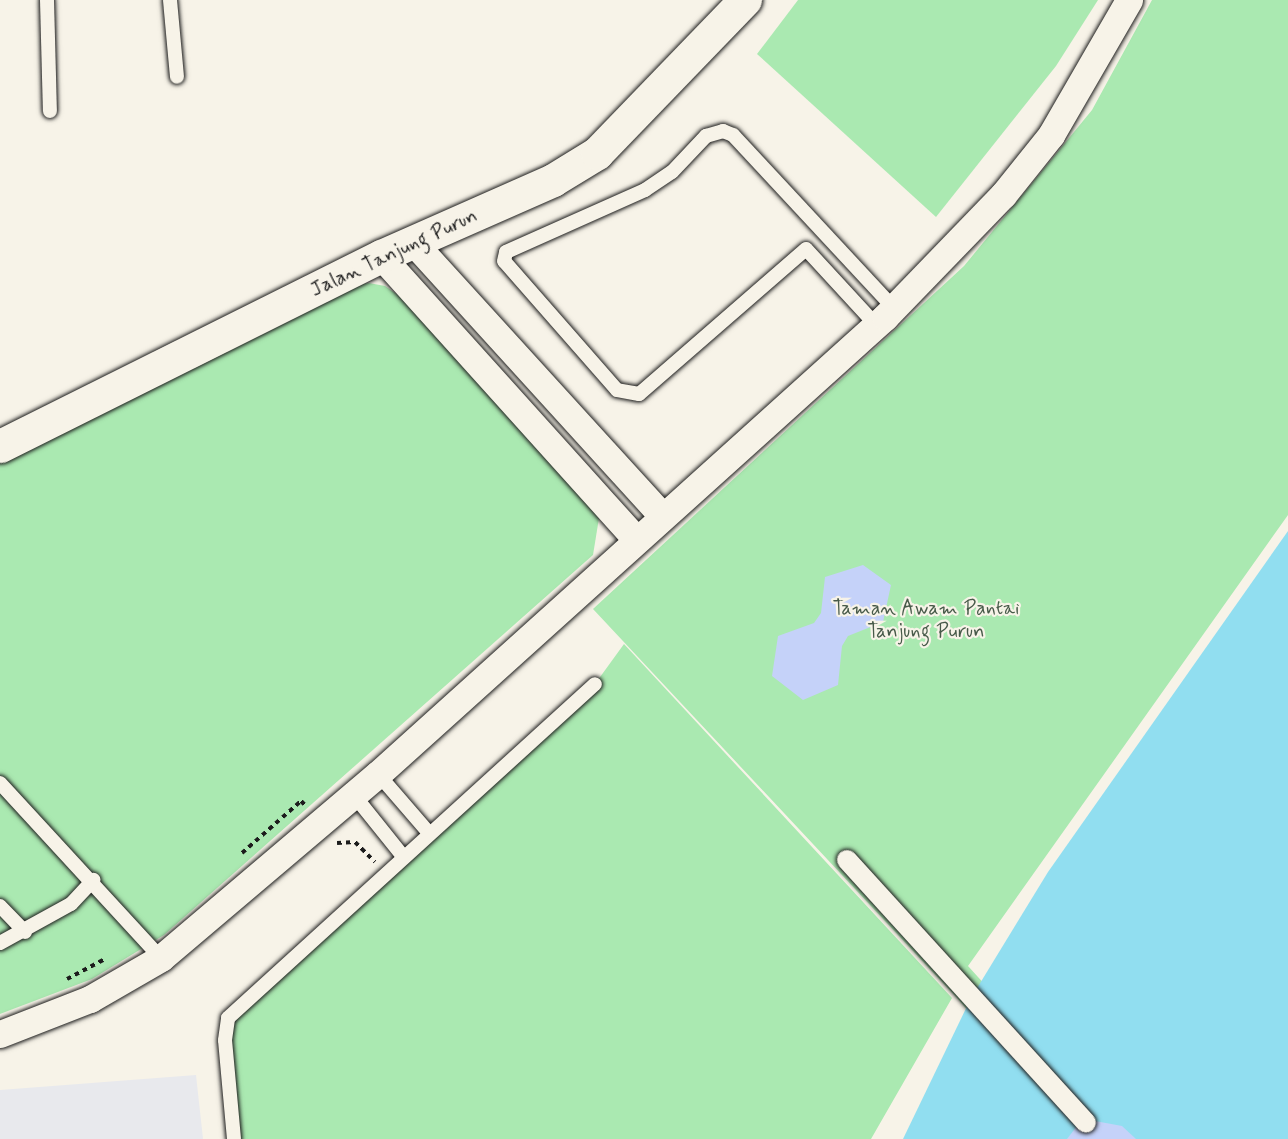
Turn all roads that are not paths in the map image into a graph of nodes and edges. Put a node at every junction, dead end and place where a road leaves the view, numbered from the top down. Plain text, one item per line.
1 (47, 0) edge
2 (170, 0) edge
3 (746, 0) edge
4 (1128, 0) edge
5 (177, 77) dead end
6 (50, 111) dead end
7 (825, 234) junction
8 (413, 242) junction
9 (806, 249) junction
10 (381, 256) junction
11 (885, 316) junction
12 (0, 446) edge
13 (661, 515) junction
14 (635, 538) junction
15 (595, 684) dead end
16 (378, 774) junction
17 (0, 783) edge
18 (353, 794) junction
19 (429, 833) junction
20 (402, 855) junction
21 (847, 860) dead end
22 (93, 880) junction
23 (0, 906) edge
24 (25, 932) junction
25 (0, 943) edge
26 (161, 958) junction
27 (0, 1034) edge
28 (1086, 1123) dead end
29 (234, 1139) edge

1 - 6 lane
2 - 5 lane
3 - 8 street, Jalan Tanjung Purun
4 - 11 street
7 - 9 lane
7 - 9 lane
7 - 11 lane
8 - 10 street, Jalan Tanjung Purun
8 - 13 street
9 - 11 lane
10 - 12 street, Jalan Tanjung Purun
10 - 14 street
11 - 13 street
13 - 14 street
14 - 16 street
15 - 19 lane
16 - 18 street
16 - 19 lane
17 - 22 lane
18 - 20 lane
18 - 26 street
19 - 20 lane
20 - 29 lane
21 - 28 street
22 - 24 lane
22 - 26 lane
23 - 24 lane
24 - 25 lane
26 - 27 street

